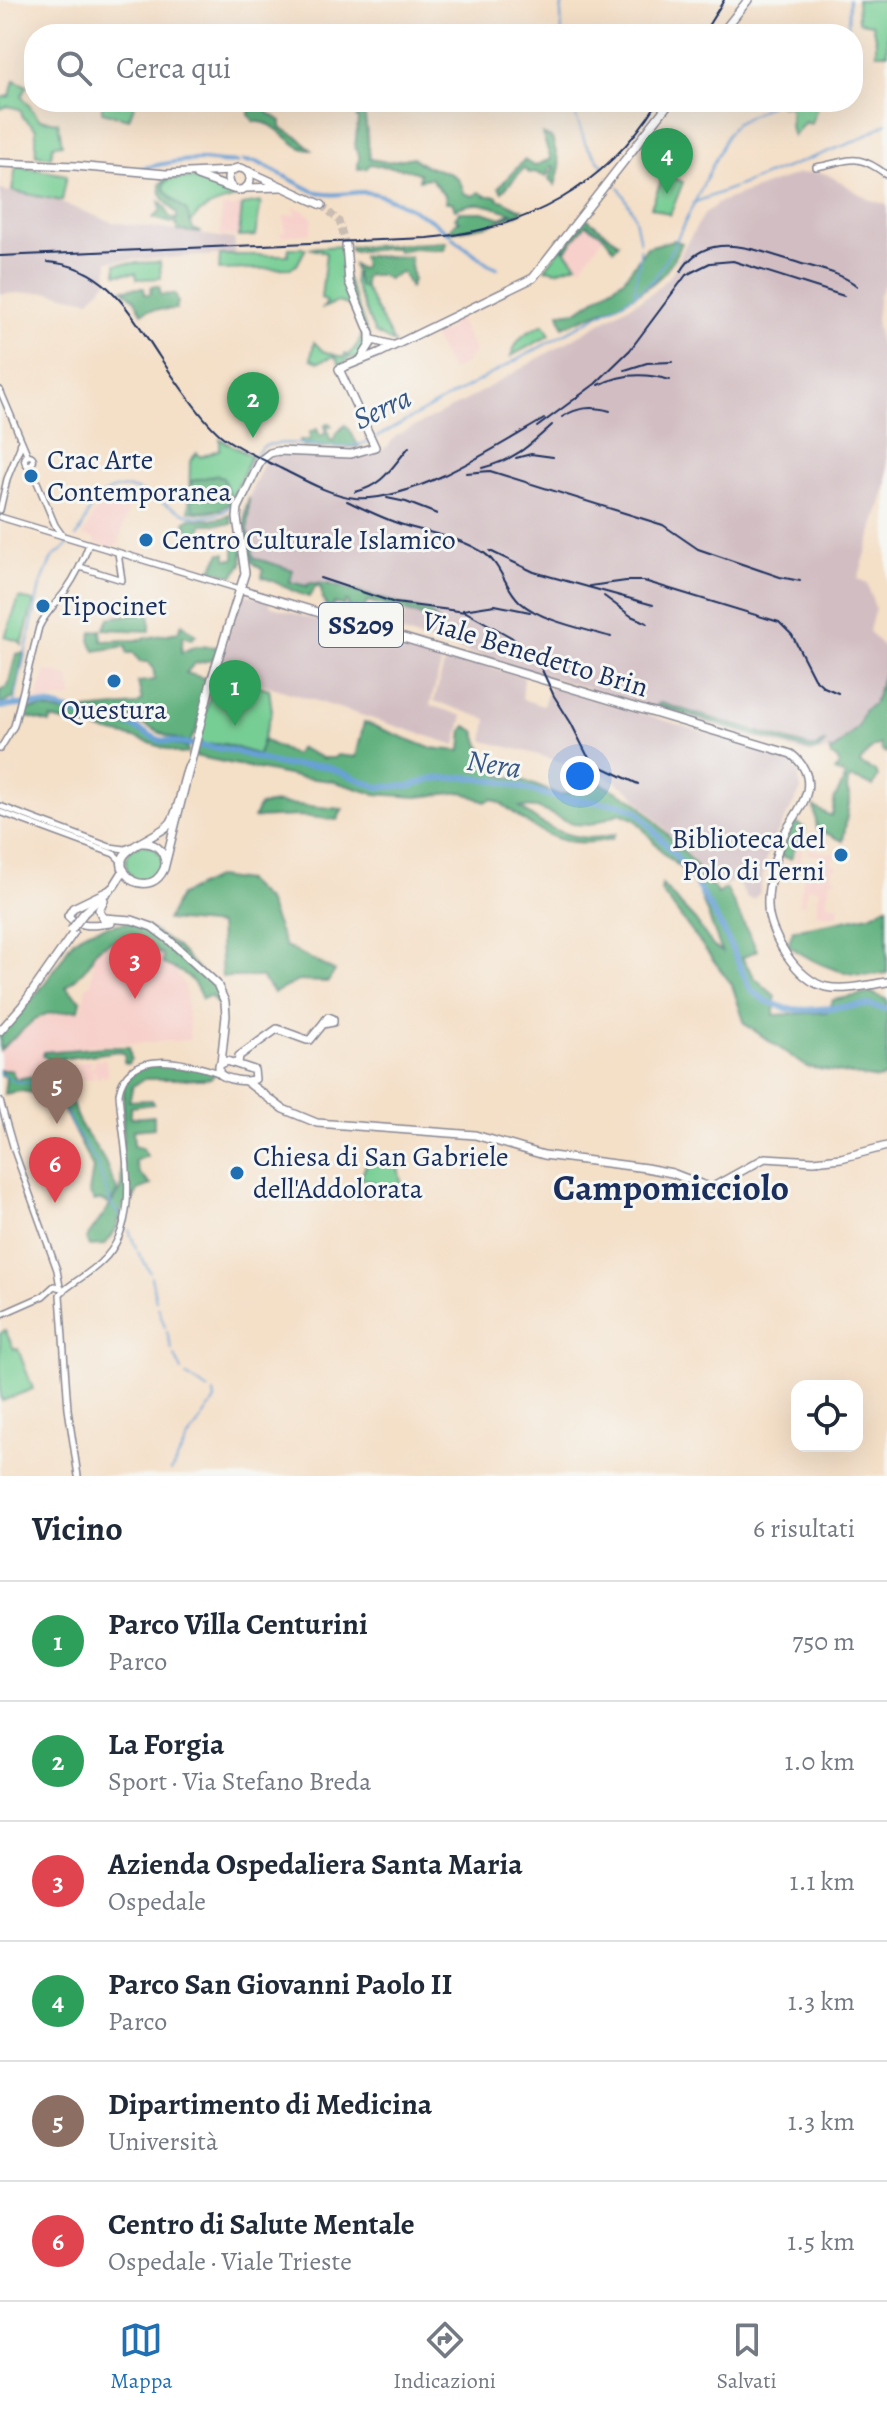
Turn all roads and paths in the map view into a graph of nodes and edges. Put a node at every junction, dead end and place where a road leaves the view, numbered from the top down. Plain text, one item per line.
1 (748, 0) edge
2 (729, 24) edge
3 (662, 112) edge
4 (0, 163) edge
5 (816, 167) dead end
6 (232, 171) junction
7 (248, 171) junction
8 (136, 172) junction
9 (887, 175) edge
10 (284, 187) junction
11 (246, 188) junction
12 (233, 189) junction
13 (322, 205) tunnel mouth
14 (346, 245) tunnel mouth
15 (373, 341) junction
16 (395, 345) junction
17 (379, 353) junction
18 (360, 361) junction
19 (0, 390) edge
20 (21, 441) junction
21 (0, 510) edge
22 (0, 517) edge
23 (63, 536) junction
24 (89, 544) junction
25 (118, 553) junction
26 (80, 567) junction
27 (240, 589) junction
28 (0, 749) edge
29 (190, 763) junction
30 (0, 809) edge
31 (134, 845) junction
32 (165, 865) junction
33 (123, 866) junction
34 (133, 881) junction
35 (108, 891) junction
36 (104, 900) junction
37 (86, 914) junction
38 (141, 922) junction
39 (887, 982) edge
40 (323, 1024) dead end
41 (0, 1029) edge
42 (222, 1063) junction
43 (238, 1063) junction
44 (256, 1076) junction
45 (247, 1082) junction
46 (260, 1091) junction
47 (0, 1101) edge
48 (887, 1146) edge
49 (59, 1276) junction
50 (77, 1279) junction
51 (57, 1291) junction
52 (0, 1315) edge
53 (80, 1476) edge

1 - 2 main road
3 - 16 main road
4 - 8 main road
5 - 9 street
6 - 7 main road
6 - 8 main road
6 - 12 main road
7 - 10 main road
7 - 11 main road
8 - 12 main road
10 - 11 main road
10 - 13 main road
11 - 12 main road
14 - 15 main road
15 - 16 main road
15 - 17 main road
15 - 18 main road
16 - 17 main road
17 - 18 main road
18 - 27 main road
19 - 20 street
20 - 21 street
20 - 23 street
22 - 23 street, Viale Benedetto Brin
23 - 24 street, Viale Benedetto Brin
24 - 25 street, Viale Benedetto Brin
24 - 26 street
25 - 26 street
25 - 27 street, Viale Benedetto Brin
26 - 28 street
27 - 29 main road
27 - 39 main road, Viale Benedetto Brin / SS209
29 - 31 main road
29 - 32 main road
30 - 31 street
30 - 33 street
31 - 32 main road
31 - 33 main road
32 - 34 main road
33 - 34 main road
33 - 35 main road
34 - 36 main road
35 - 37 main road
35 - 38 main road
36 - 37 main road
36 - 38 main road
37 - 41 main road, bridge
38 - 42 main road
40 - 43 main road
42 - 43 main road
42 - 45 main road
42 - 50 street
43 - 44 main road
44 - 45 main road
44 - 46 main road
45 - 46 main road
46 - 48 main road
47 - 49 street
49 - 50 street
49 - 51 street
50 - 51 street
51 - 52 street
51 - 53 street

